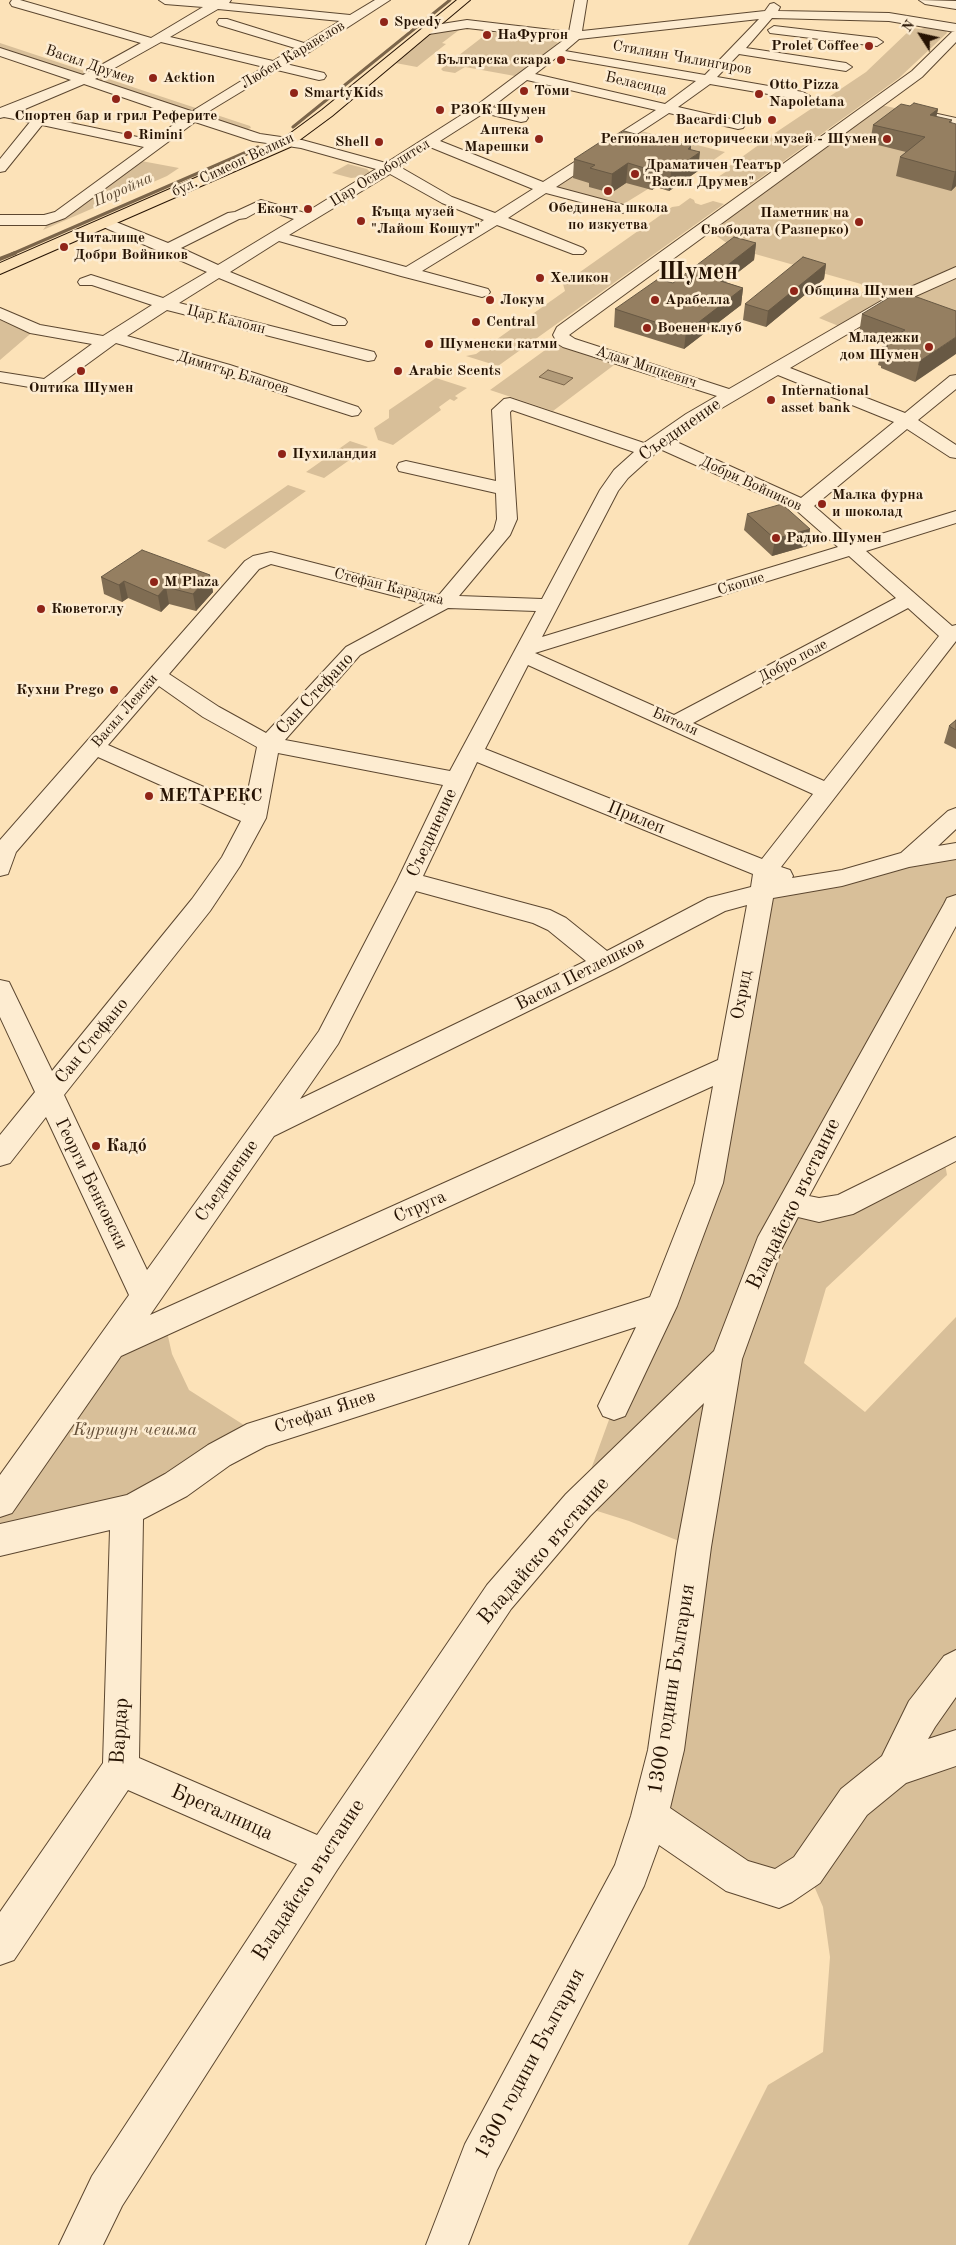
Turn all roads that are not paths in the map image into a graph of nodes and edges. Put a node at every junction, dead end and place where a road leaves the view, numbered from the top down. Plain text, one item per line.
1 (165, 0) edge
2 (384, 0) edge
3 (464, 0) edge
4 (581, 0) edge
5 (925, 0) edge
6 (758, 2) dead end
7 (220, 3) edge
8 (16, 4) edge
9 (956, 5) edge
10 (775, 7) edge
11 (449, 12) junction
12 (353, 19) junction
13 (223, 22) dead end
14 (466, 24) junction
15 (758, 28) junction
16 (956, 28) edge
17 (429, 30) junction
18 (956, 35) edge
19 (575, 36) junction
20 (155, 40) junction
21 (877, 42) dead end
22 (0, 43) edge
23 (307, 48) junction
24 (736, 50) junction
25 (0, 52) edge
26 (555, 53) junction
27 (276, 66) junction
28 (846, 67) dead end
29 (568, 70) junction
30 (318, 76) dead end
31 (525, 76) junction
32 (89, 77) junction
33 (708, 79) junction
34 (803, 96) dead end
35 (878, 103) junction
36 (482, 108) junction
37 (668, 108) junction
38 (1, 113) edge
39 (197, 113) junction
40 (521, 118) dead end
41 (38, 120) junction
42 (956, 122) edge
43 (738, 125) dead end
44 (269, 133) junction
45 (294, 142) junction
46 (429, 142) junction
47 (156, 145) junction
48 (242, 146) dead end
49 (0, 168) edge
50 (389, 168) junction
51 (544, 188) junction
52 (622, 209) dead end
53 (82, 216) dead end
54 (306, 218) junction
55 (498, 218) junction
56 (0, 220) edge
57 (106, 223) junction
58 (36, 236) dead end
59 (276, 236) junction
60 (168, 249) junction
61 (578, 251) dead end
62 (0, 269) edge
63 (217, 272) junction
64 (956, 272) edge
65 (407, 273) junction
66 (86, 282) dead end
67 (482, 292) dead end
68 (165, 304) junction
69 (0, 313) edge
70 (339, 322) dead end
71 (109, 340) junction
72 (368, 356) dead end
73 (777, 369) junction
74 (0, 377) edge
75 (956, 380) edge
76 (731, 395) junction
77 (510, 403) joint
78 (352, 410) dead end
79 (906, 420) junction
80 (652, 446) junction
81 (956, 454) edge
82 (406, 467) dead end
83 (504, 489) junction
84 (803, 506) junction
85 (956, 517) edge
86 (852, 550) junction
87 (260, 560) joint
88 (908, 600) junction
89 (444, 602) junction
90 (549, 605) junction
91 (953, 633) edge
92 (524, 652) junction
93 (156, 675) junction
94 (677, 722) junction
95 (269, 744) junction
96 (94, 748) junction
97 (472, 752) junction
98 (456, 780) junction
99 (827, 791) junction
100 (956, 816) edge
101 (254, 818) junction
102 (946, 836) edge
103 (956, 851) edge
104 (2, 856) edge
105 (917, 858) junction
106 (956, 865) edge
107 (409, 881) junction
108 (763, 881) junction
109 (956, 904) edge
110 (605, 963) junction
111 (0, 989) edge
112 (729, 1067) junction
113 (49, 1096) junction
114 (265, 1129) junction
115 (956, 1148) edge
116 (0, 1155) edge
117 (790, 1204) junction
118 (145, 1298) junction
119 (662, 1306) junction
120 (112, 1346) junction
121 (727, 1359) junction
122 (614, 1406) dead end
123 (0, 1502) edge
124 (126, 1510) junction
125 (0, 1540) edge
126 (956, 1668) edge
127 (956, 1748) edge
128 (121, 1768) junction
129 (895, 1769) junction
130 (650, 1816) junction
131 (324, 1857) junction
132 (0, 1946) edge
133 (80, 2245) edge
134 (447, 2245) edge

1 - 7 street
2 - 12 street, Любен Каравелов
3 - 11 main road, бул. Симеон Велики
4 - 19 street
5 - 9 street
6 - 10 street
7 - 12 street
7 - 20 street
8 - 20 street
10 - 15 street
10 - 16 street
10 - 19 street
11 - 14 street
11 - 17 main road, бул. Симеон Велики
12 - 23 street, Любен Каравелов
13 - 23 street
14 - 17 street
14 - 19 street
15 - 21 street
15 - 24 street
17 - 45 main road, бул. Симеон Велики
18 - 35 street
19 - 26 street, Цар Освободител
20 - 27 street
20 - 32 street
22 - 32 street, Васил Друмев
23 - 27 street, Любен Каравелов
24 - 28 street
24 - 33 street
25 - 32 street, Васил Друмев
26 - 29 street, Стилиян Чилингиров
26 - 31 street, Цар Освободител
27 - 30 street
27 - 39 street, Любен Каравелов
29 - 31 street, Беласица
29 - 33 street, Стилиян Чилингиров
29 - 37 street, Беласица
31 - 36 street, Цар Освободител
32 - 38 street
32 - 39 street, Васил Друмев
33 - 34 street, Стилиян Чилингиров
33 - 37 street
35 - 42 street
35 - 76 street, Адам Мицкевич
36 - 40 street
36 - 46 street, Цар Освободител
37 - 43 street, Беласица
37 - 51 street
38 - 41 street
39 - 44 street, Васил Друмев
39 - 47 street, Любен Каравелов
41 - 47 street
41 - 49 street
44 - 45 street, Васил Друмев
44 - 48 main road, бул. Симеон Велики
45 - 50 street, Васил Друмев
45 - 57 main road, бул. Симеон Велики
46 - 50 street, Цар Освободител
46 - 51 street
47 - 56 street, Любен Каравелов
50 - 54 street, Цар Освободител
50 - 55 street, Васил Друмев
51 - 52 street
51 - 55 street
53 - 58 main road
54 - 59 street, Цар Освободител
54 - 60 street
55 - 61 street, Васил Друмев
55 - 65 street
57 - 60 street
57 - 62 main road, бул. Симеон Велики
59 - 63 street, Цар Освободител
59 - 65 street
60 - 63 street
63 - 68 street, Цар Освободител
63 - 70 street
64 - 73 street, Съединение
65 - 67 street
66 - 68 street, Цар Калоян
68 - 71 street, Цар Освободител
68 - 72 street, Цар Калоян
69 - 71 street, Димитър Благоев
71 - 74 street, Цар Освободител
71 - 78 street, Димитър Благоев
73 - 76 street, Съединение
73 - 79 street
75 - 79 street
76 - 80 street, Съединение
77 - 80 street, Добри Войников
77 - 83 street, Сан Стефано
79 - 81 street
79 - 84 street
80 - 84 street, Добри Войников
80 - 90 street, Съединение
82 - 83 street
83 - 89 street, Сан Стефано
84 - 86 street, Добри Войников
85 - 86 street, Скопие
86 - 88 street, Добри Войников
86 - 92 street, Скопие
87 - 89 street, Стефан Караджа
87 - 93 street, Васил Левски
88 - 91 street, Добри Войников
88 - 94 street, Добро поле
89 - 90 street, Стефан Караджа
89 - 95 street, Сан Стефано
90 - 92 street, Съединение
91 - 99 street, Охрид
92 - 94 street, Битоля
92 - 97 street, Съединение
93 - 95 street
93 - 96 street, Васил Левски
94 - 99 street, Битоля
95 - 98 street
95 - 101 street, Сан Стефано
96 - 101 street
96 - 104 street, Васил Левски
97 - 98 street, Съединение
97 - 108 street, Прилеп
98 - 107 street, Съединение
99 - 108 street, Охрид
100 - 102 street
101 - 113 street, Сан Стефано
102 - 105 street
103 - 105 street
105 - 106 street
105 - 108 street, Васил Петлешков
107 - 110 street
107 - 114 street, Съединение
108 - 110 street, Васил Петлешков
108 - 112 street, Охрид
109 - 117 street, Владайско въстание
110 - 114 street, Васил Петлешков
111 - 113 street, Георги Бенковски
112 - 119 street, Охрид
112 - 120 street, Струга
113 - 116 street, Сан Стефано
113 - 118 street, Георги Бенковски
114 - 118 street, Съединение
115 - 117 street
117 - 121 street, Владайско въстание
118 - 120 street, Съединение
119 - 122 street, Охрид
119 - 124 street, Стефан Янев
120 - 123 street, Съединение
121 - 130 street, 1300 години България
121 - 131 street, Владайско въстание
124 - 125 street, Стефан Янев
124 - 128 street, Вардар
126 - 129 street
127 - 129 street
128 - 131 street, Брегалница
128 - 132 street, Вардар
129 - 130 street
130 - 134 street, 1300 години България
131 - 133 street, Владайско въстание

